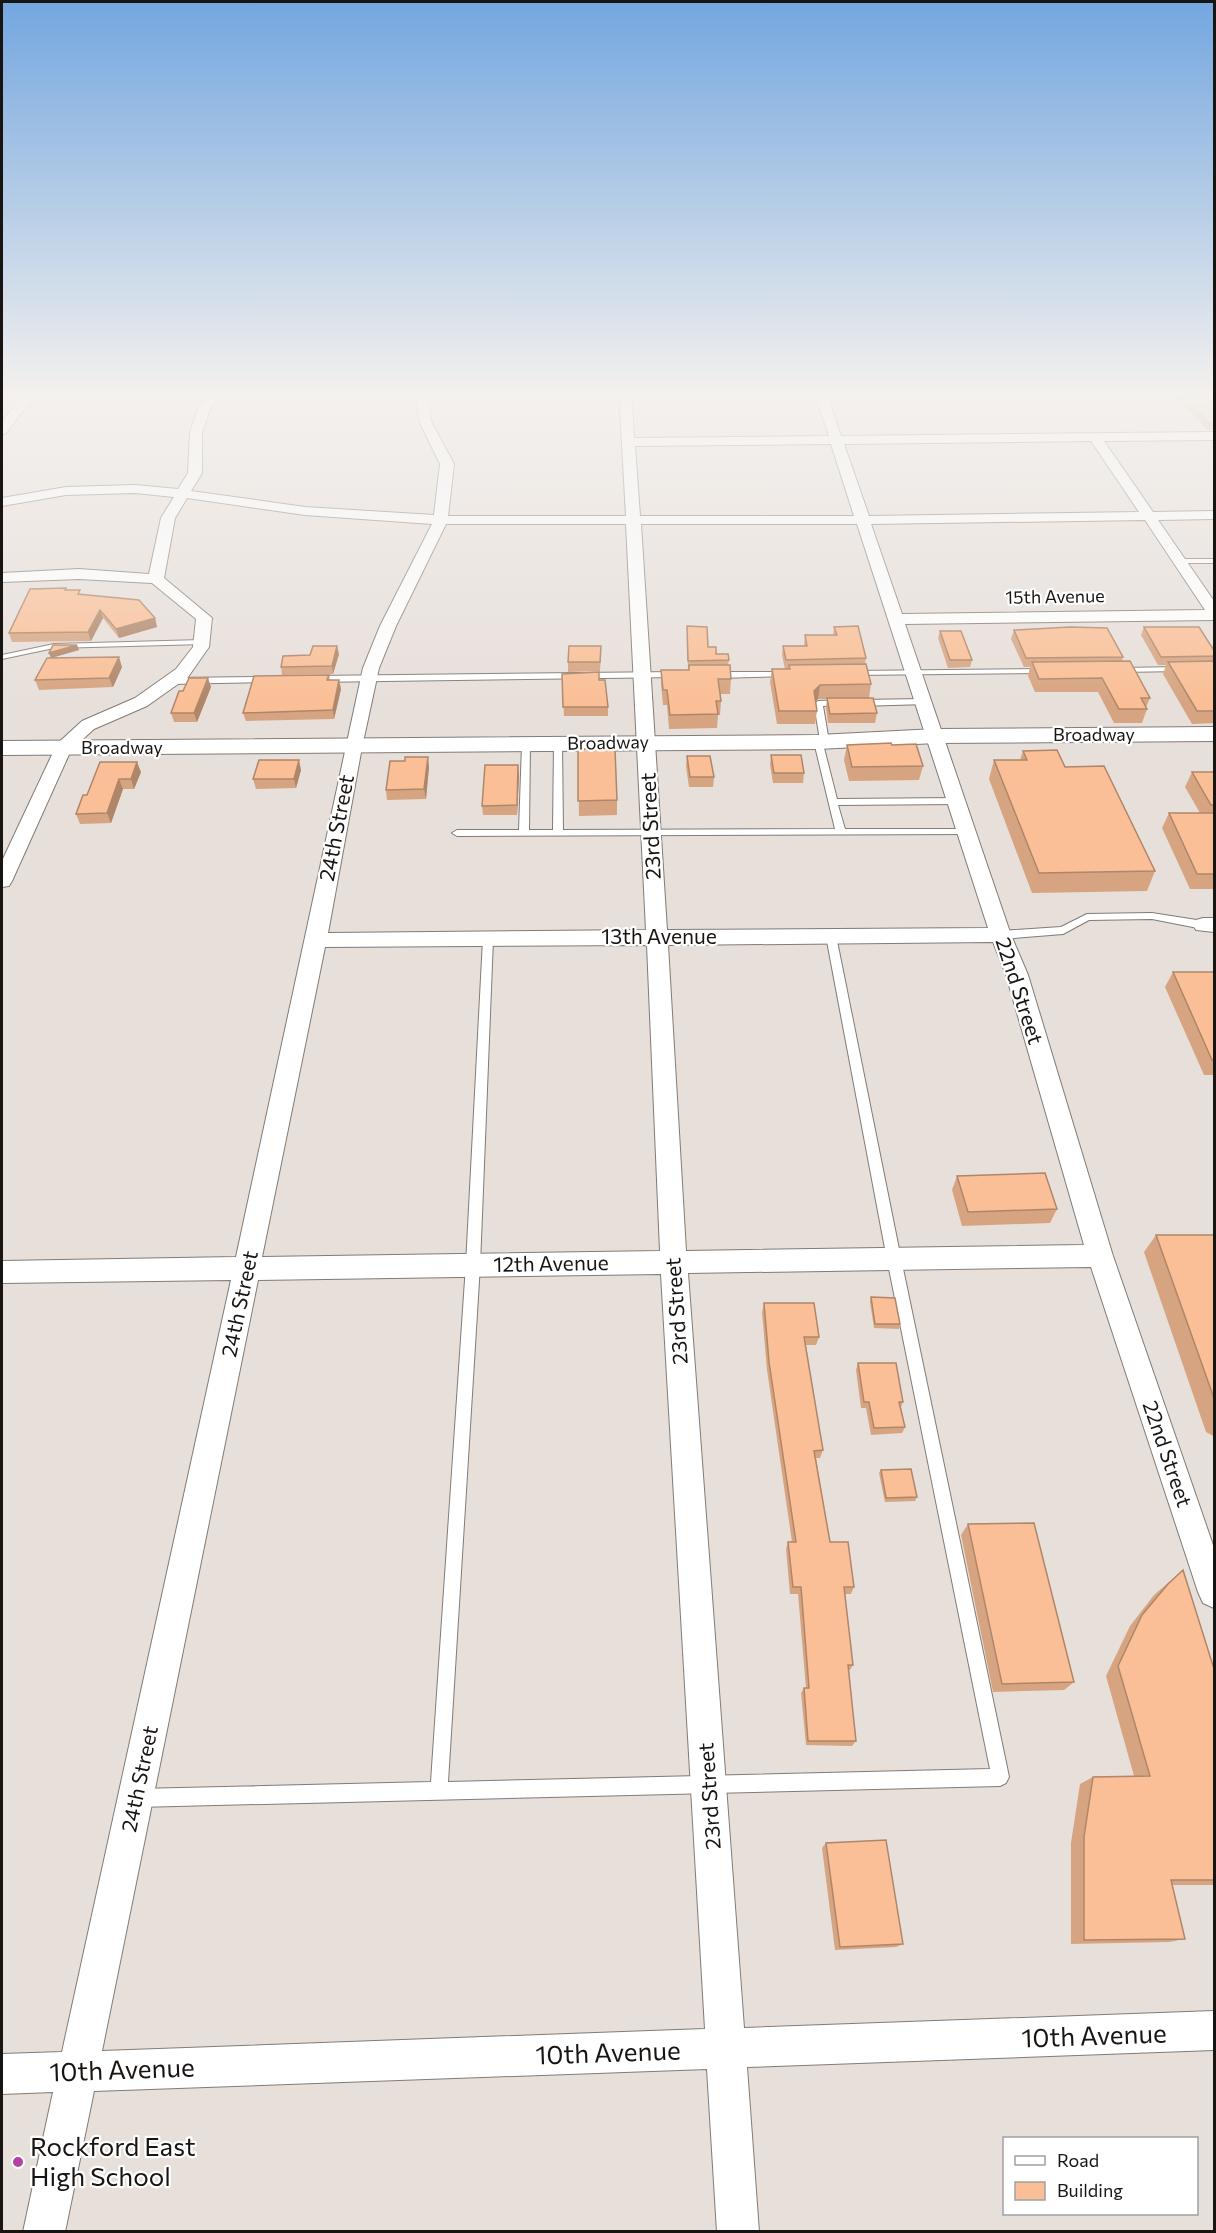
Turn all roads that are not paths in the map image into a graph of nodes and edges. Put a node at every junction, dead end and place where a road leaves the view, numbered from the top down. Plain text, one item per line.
1 (42, 495) edge
2 (184, 495) edge
3 (194, 495) edge
4 (444, 495) edge
5 (632, 495) edge
6 (854, 495) edge
7 (1136, 495) edge
8 (2, 502) edge
9 (1215, 515) edge
10 (1150, 516) junction
11 (634, 519) junction
12 (441, 520) junction
13 (863, 520) junction
14 (1180, 561) junction
15 (1215, 561) edge
16 (2, 578) edge
17 (156, 579) junction
18 (1215, 613) edge
19 (896, 619) junction
20 (202, 642) junction
21 (2, 657) edge
22 (1191, 669) edge
23 (1111, 670) edge
24 (1053, 671) edge
25 (914, 672) junction
26 (844, 673) edge
27 (796, 674) edge
28 (644, 675) junction
29 (691, 675) edge
30 (702, 675) edge
31 (368, 679) junction
32 (275, 680) edge
33 (299, 680) edge
34 (171, 681) junction
35 (924, 702) junction
36 (1215, 734) edge
37 (936, 736) junction
38 (822, 742) junction
39 (647, 743) junction
40 (558, 744) junction
41 (526, 745) junction
42 (353, 747) junction
43 (2, 748) edge
44 (63, 748) junction
45 (958, 801) junction
46 (833, 802) junction
47 (524, 832) junction
48 (558, 832) junction
49 (651, 832) junction
50 (968, 832) junction
51 (457, 833) dead end
52 (841, 833) junction
53 (2, 881) edge
54 (1209, 925) edge
55 (1001, 934) junction
56 (831, 936) junction
57 (657, 937) junction
58 (488, 939) junction
59 (316, 940) junction
60 (1101, 1256) junction
61 (894, 1259) junction
62 (674, 1263) junction
63 (473, 1265) junction
64 (247, 1268) junction
65 (2, 1272) edge
66 (1215, 1593) edge
67 (709, 1783) junction
68 (439, 1790) junction
69 (136, 1798) junction
70 (1215, 2031) edge
71 (726, 2049) junction
72 (79, 2072) junction
73 (2, 2074) edge
74 (44, 2232) edge
75 (738, 2232) edge

1 - 8 street
2 - 17 street
3 - 12 street
4 - 12 street, 24th Street
5 - 11 street, 23rd Street
6 - 13 street, 22nd Street
7 - 10 street
9 - 10 street
10 - 13 street
10 - 14 street
11 - 12 street
11 - 13 street
11 - 28 street, 23rd Street
12 - 31 street, 24th Street
13 - 19 street, 22nd Street
14 - 15 lane
14 - 18 street
16 - 17 street
17 - 20 street
18 - 19 street, 15th Avenue
19 - 25 street, 22nd Street
20 - 21 lane
20 - 34 street
22 - 23 lane
24 - 25 lane
25 - 26 lane
25 - 35 street, 22nd Street
27 - 30 lane
28 - 29 lane
28 - 31 lane
28 - 39 street, 23rd Street
31 - 33 lane
31 - 42 street, 24th Street
32 - 34 lane
34 - 44 street
35 - 37 street, 22nd Street
35 - 38 lane
36 - 37 main road, Broadway
37 - 38 main road, Broadway
37 - 45 street, 22nd Street
38 - 39 main road, Broadway
38 - 46 lane
39 - 40 main road, Broadway
39 - 49 street, 23rd Street
40 - 41 main road, Broadway
40 - 48 lane
41 - 42 main road, Broadway
41 - 47 lane
42 - 44 main road, Broadway
42 - 59 street, 24th Street
43 - 44 main road, Broadway
44 - 53 street
45 - 46 lane
45 - 50 street, 22nd Street
46 - 52 lane
47 - 48 lane
47 - 51 lane
48 - 49 lane
49 - 52 lane
49 - 57 street, 23rd Street
50 - 52 lane
50 - 55 street, 22nd Street
54 - 55 lane
55 - 56 street, 13th Avenue
55 - 60 street, 22nd Street
56 - 57 street, 13th Avenue
56 - 61 lane
57 - 58 street, 13th Avenue
57 - 62 street, 23rd Street
58 - 59 street, 13th Avenue
58 - 63 lane
59 - 64 street, 24th Street
60 - 61 street, 12th Avenue
60 - 66 street, 22nd Street
61 - 62 street, 12th Avenue
61 - 67 lane
62 - 63 street, 12th Avenue
62 - 67 street, 23rd Street
63 - 64 street, 12th Avenue
63 - 68 lane
64 - 65 street, 12th Avenue
64 - 69 street, 24th Street
67 - 68 lane
67 - 71 street, 23rd Street
68 - 69 lane
69 - 72 street, 24th Street
70 - 71 street, 10th Avenue
71 - 72 street, 10th Avenue
71 - 75 street, 23rd Street
72 - 73 street, 10th Avenue
72 - 74 street, 24th Street

